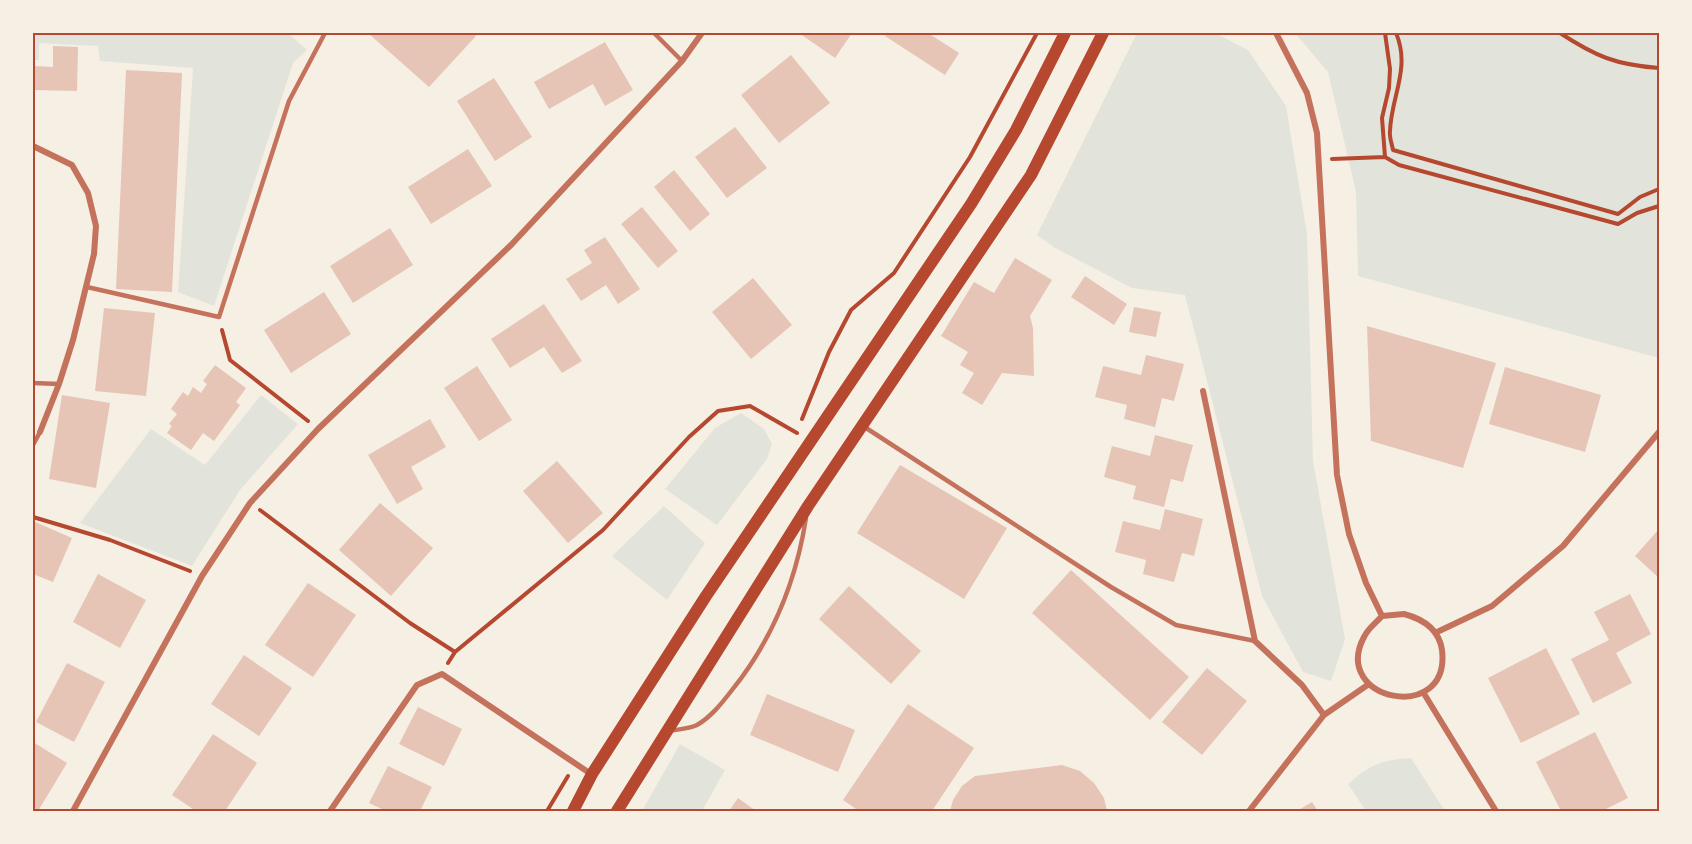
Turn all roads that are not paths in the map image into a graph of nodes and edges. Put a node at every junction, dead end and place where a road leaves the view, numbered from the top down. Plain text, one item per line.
1 (326, 33) edge
2 (654, 33) edge
3 (702, 33) edge
4 (1065, 33) edge
5 (1103, 33) edge
6 (1276, 33) edge
7 (682, 61) junction
8 (33, 146) edge
9 (87, 288) junction
10 (33, 383) edge
11 (59, 384) junction
12 (1203, 392) dead end
13 (863, 426) junction
14 (40, 432) joint
15 (1659, 432) edge
16 (33, 445) edge
17 (808, 506) junction
18 (1382, 616) junction
19 (1435, 633) junction
20 (1256, 641) junction
21 (1369, 684) junction
22 (1423, 692) junction
23 (1324, 715) junction
24 (664, 733) junction
25 (592, 774) junction
26 (73, 811) edge
27 (330, 811) edge
28 (573, 811) edge
29 (617, 811) edge
30 (1249, 811) edge
31 (1496, 811) edge

1 - 9 lane
2 - 7 lane
3 - 7 street
4 - 25 main road
5 - 13 main road
6 - 18 street
7 - 26 street
8 - 9 street
9 - 11 street
10 - 11 lane
11 - 14 street
12 - 20 street
13 - 17 main road
13 - 20 lane
14 - 16 lane
15 - 19 street
17 - 24 main road
17 - 24 lane
18 - 19 street
18 - 21 street
19 - 22 street
20 - 23 street
21 - 22 street
21 - 23 street
22 - 31 street
23 - 30 street
24 - 29 main road
25 - 27 street
25 - 28 main road

